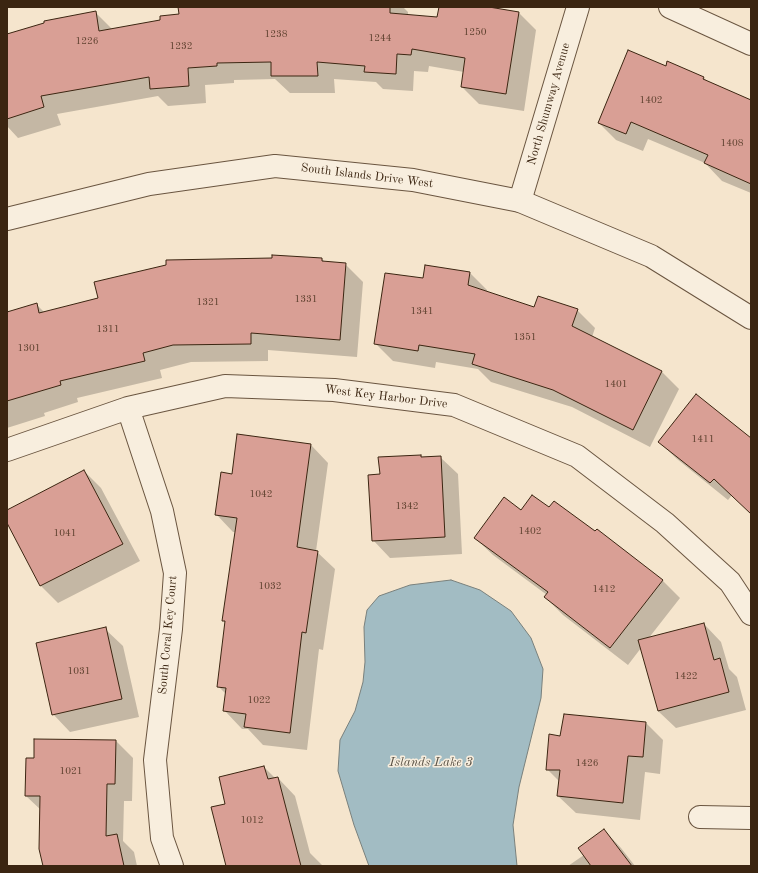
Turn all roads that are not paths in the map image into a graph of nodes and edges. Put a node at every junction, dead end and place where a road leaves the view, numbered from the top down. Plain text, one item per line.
1 (578, 7) edge
2 (670, 7) edge
3 (751, 44) edge
4 (520, 201) junction
5 (7, 219) edge
6 (751, 318) edge
7 (128, 408) junction
8 (7, 450) edge
9 (751, 614) edge
10 (700, 817) dead end
11 (751, 818) edge
12 (172, 866) edge

1 - 4 street, North Shumway Avenue
2 - 3 street
4 - 5 street, South Islands Drive West
4 - 6 street, South Islands Drive West
7 - 8 street, West Key Harbor Drive
7 - 9 street, West Key Harbor Drive
7 - 12 street, South Coral Key Court
10 - 11 street

